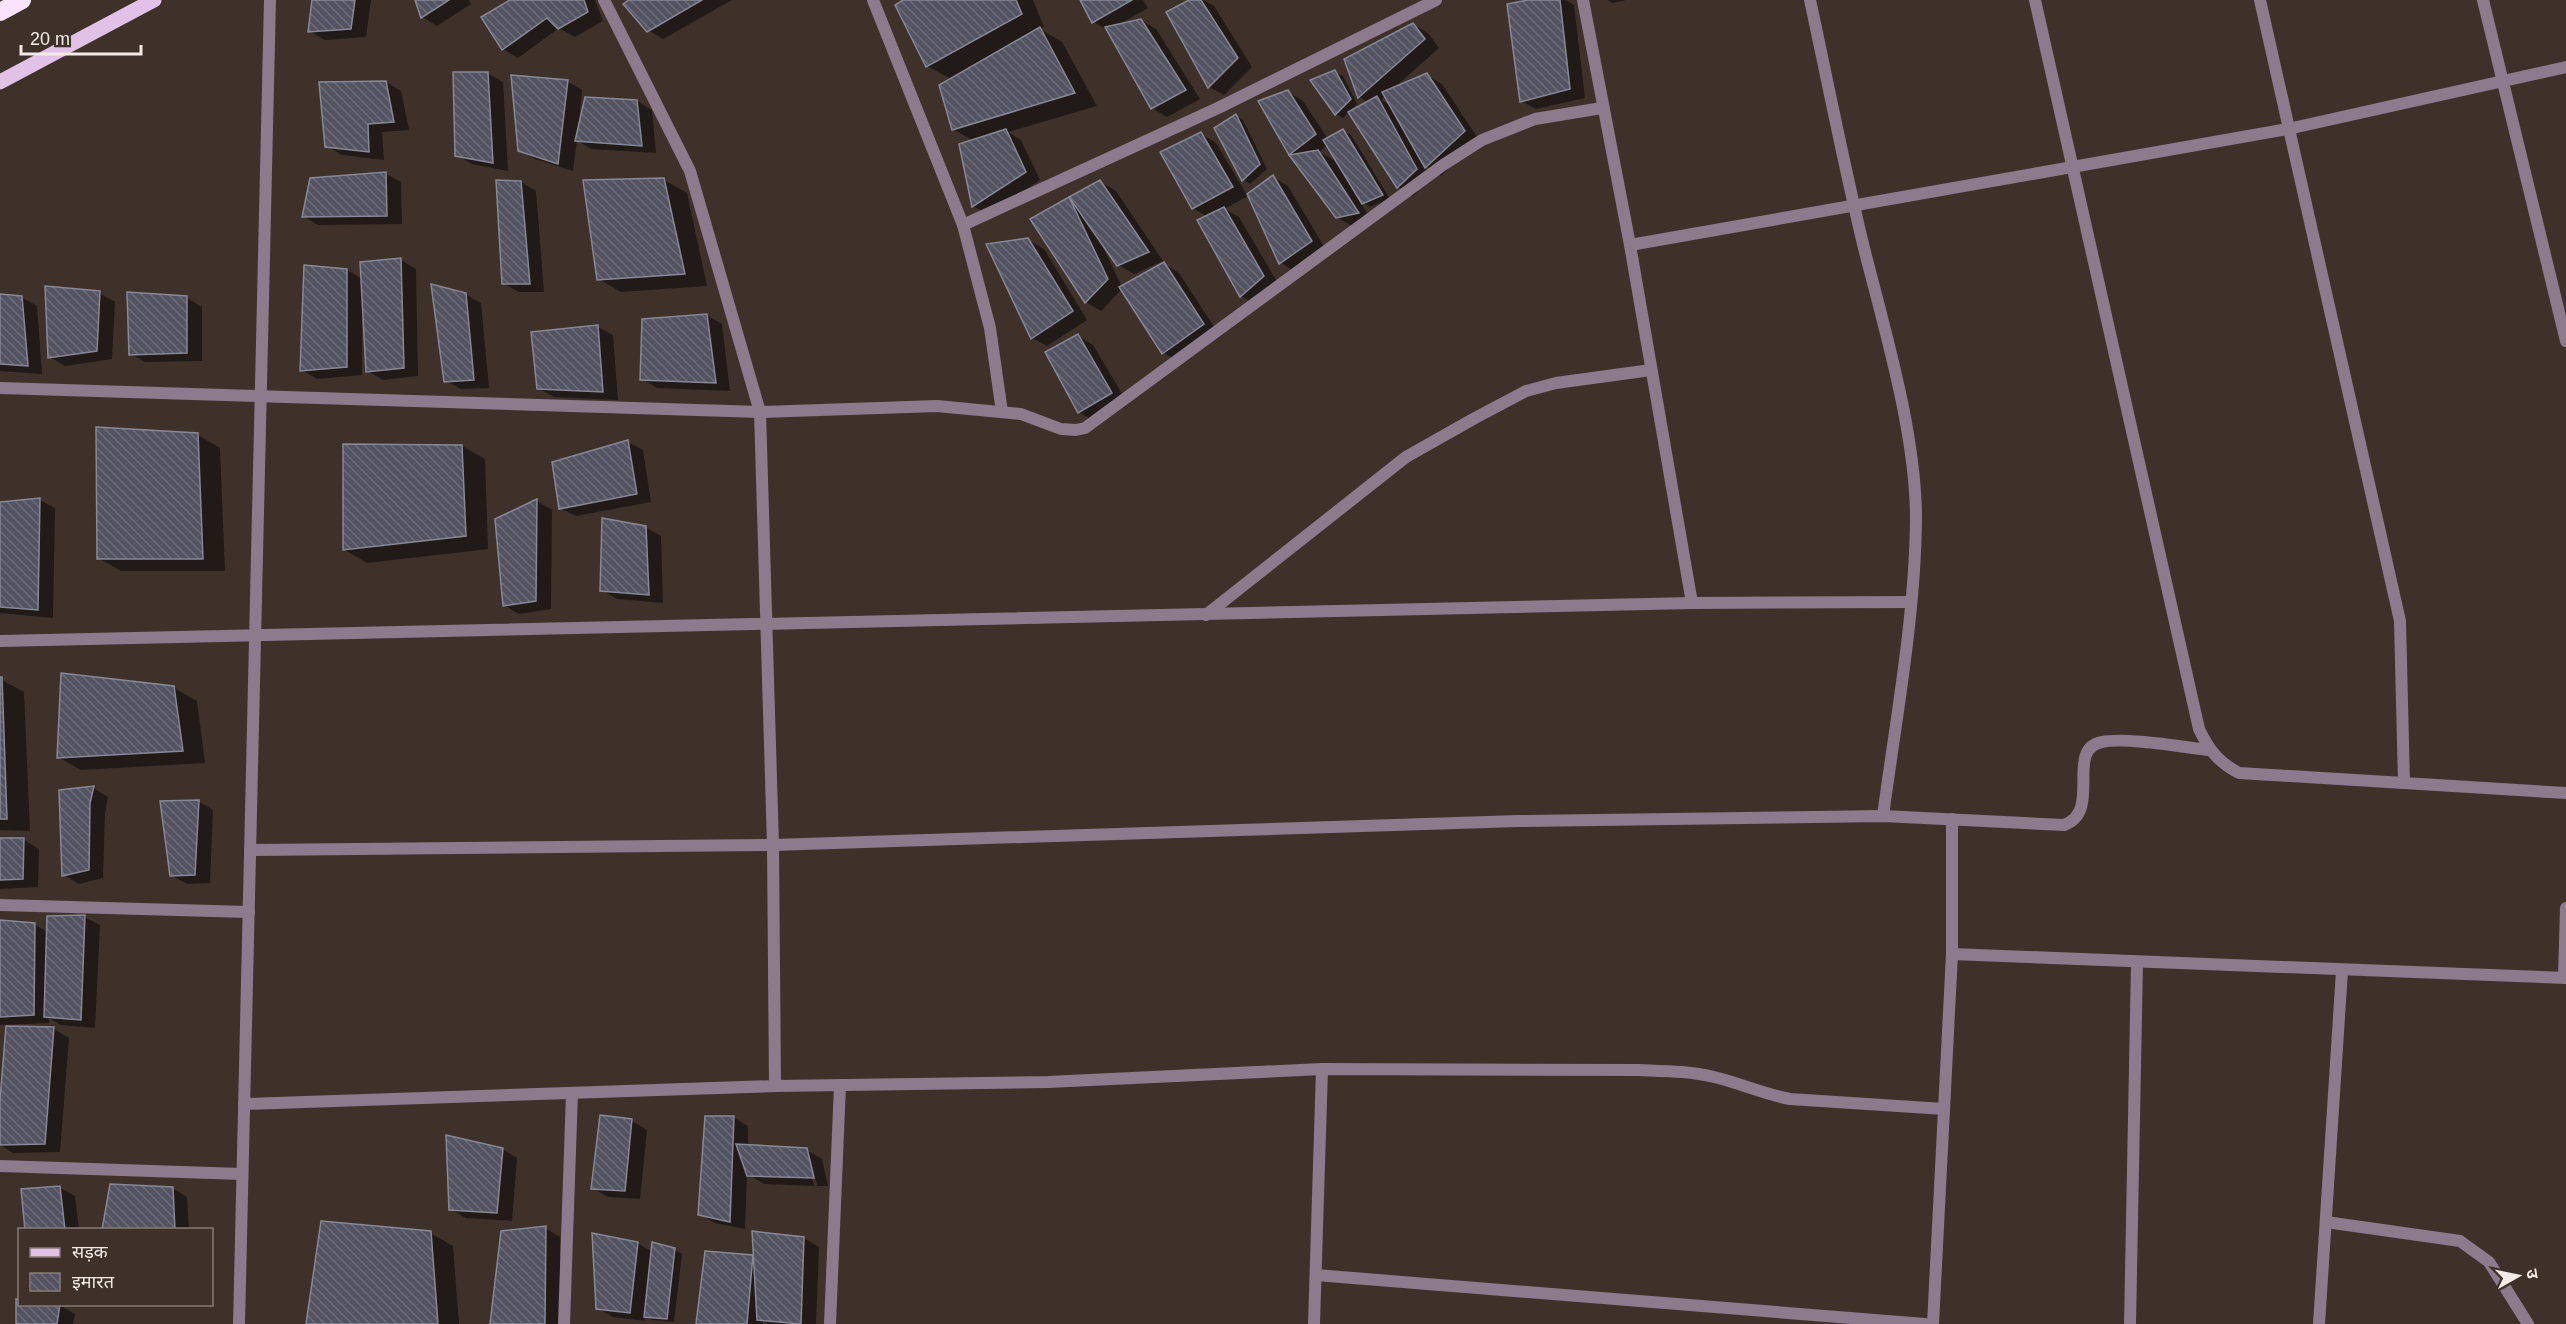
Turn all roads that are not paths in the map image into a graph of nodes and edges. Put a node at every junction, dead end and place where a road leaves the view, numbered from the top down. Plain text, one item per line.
1 (22, 0) edge
2 (154, 0) edge
3 (270, 0) edge
4 (604, 0) edge
5 (873, 0) edge
6 (1436, 0) edge
7 (1583, 0) edge
8 (1810, 0) edge
9 (2035, 0) edge
10 (2260, 0) edge
11 (2483, 0) edge
12 (0, 12) edge
13 (2566, 67) edge
14 (2502, 81) junction
15 (0, 82) edge
16 (1602, 108) junction
17 (2288, 129) junction
18 (2073, 169) junction
19 (1854, 206) junction
20 (963, 225) junction
21 (1630, 245) junction
22 (2566, 340) edge
23 (1651, 370) junction
24 (0, 388) edge
25 (261, 398) junction
26 (759, 412) junction
27 (1002, 412) junction
28 (1911, 602) junction
29 (1692, 603) junction
30 (1206, 615) junction
31 (766, 622) junction
32 (255, 637) junction
33 (0, 641) edge
34 (2209, 750) junction
35 (2404, 783) junction
36 (2566, 793) edge
37 (1883, 816) junction
38 (1952, 819) junction
39 (773, 845) junction
40 (250, 850) junction
41 (0, 905) edge
42 (2566, 909) edge
43 (249, 912) junction
44 (1952, 954) junction
45 (2137, 963) junction
46 (2342, 971) junction
47 (2565, 978) edge
48 (1322, 1069) junction
49 (840, 1085) junction
50 (775, 1086) junction
51 (572, 1093) junction
52 (244, 1104) junction
53 (1944, 1109) junction
54 (0, 1166) edge
55 (242, 1174) junction
56 (2325, 1222) junction
57 (1316, 1275) junction
58 (239, 1324) edge
59 (564, 1324) edge
60 (830, 1324) edge
61 (1314, 1324) edge
62 (1925, 1324) edge
63 (1933, 1324) edge
64 (2130, 1324) edge
65 (2319, 1324) edge
66 (2528, 1324) edge

1 - 12 highway
2 - 15 main road
3 - 25 street
4 - 26 street
5 - 20 street
6 - 20 street
7 - 16 street
8 - 19 street
9 - 18 street
10 - 17 street
11 - 14 street
13 - 14 street
14 - 17 street
14 - 22 street
16 - 21 street
16 - 27 street
17 - 18 street
17 - 35 street
18 - 19 street
18 - 34 street
19 - 21 street
19 - 28 street
20 - 27 street
21 - 23 street
23 - 29 street
23 - 30 street
24 - 25 street
25 - 26 street
25 - 32 street
26 - 27 street
26 - 31 street
28 - 29 street
28 - 37 street
29 - 30 street
30 - 31 street
31 - 32 street
31 - 39 street
32 - 33 street
32 - 40 street
34 - 35 street
34 - 38 street
35 - 36 street
37 - 38 street
37 - 39 street
38 - 44 street
39 - 40 street
39 - 50 street
40 - 43 street
41 - 43 street
42 - 47 street
43 - 52 street
44 - 45 street
44 - 53 street
45 - 46 street
45 - 64 street
46 - 47 street
46 - 56 street
48 - 49 street
48 - 53 street
48 - 57 street
49 - 50 street
49 - 60 street
50 - 51 street
51 - 52 street
51 - 59 street
52 - 55 street
53 - 63 street
54 - 55 street
55 - 58 street
56 - 65 street
56 - 66 street
57 - 61 street
57 - 62 street

